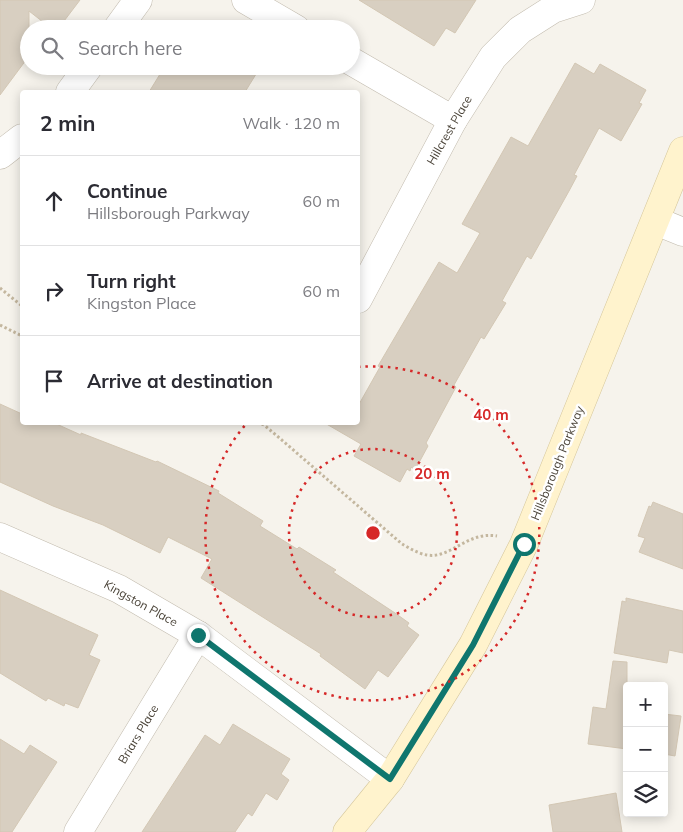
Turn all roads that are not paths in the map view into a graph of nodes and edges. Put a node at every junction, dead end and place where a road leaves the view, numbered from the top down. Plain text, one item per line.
1 (138, 0) edge
2 (246, 0) edge
3 (581, 0) edge
4 (124, 20) edge
5 (280, 20) edge
6 (360, 66) edge
7 (82, 75) edge
8 (71, 90) edge
9 (453, 120) junction
10 (20, 140) edge
11 (683, 151) edge
12 (0, 155) edge
13 (656, 221) junction
14 (683, 232) edge
15 (360, 295) edge
16 (0, 537) edge
17 (198, 635) junction
18 (390, 779) junction
19 (78, 832) edge
20 (347, 832) edge

1 - 4 street
2 - 5 street
3 - 9 street, Hillcrest Place
6 - 9 street
7 - 8 street
9 - 15 street, Hillcrest Place
10 - 12 street
11 - 13 street, Hillsborough Parkway
13 - 14 street
13 - 18 street, Hillsborough Parkway
16 - 17 street, Kingston Place
17 - 18 street, Kingston Place
17 - 19 street, Briars Place
18 - 20 street, Hillsborough Parkway

